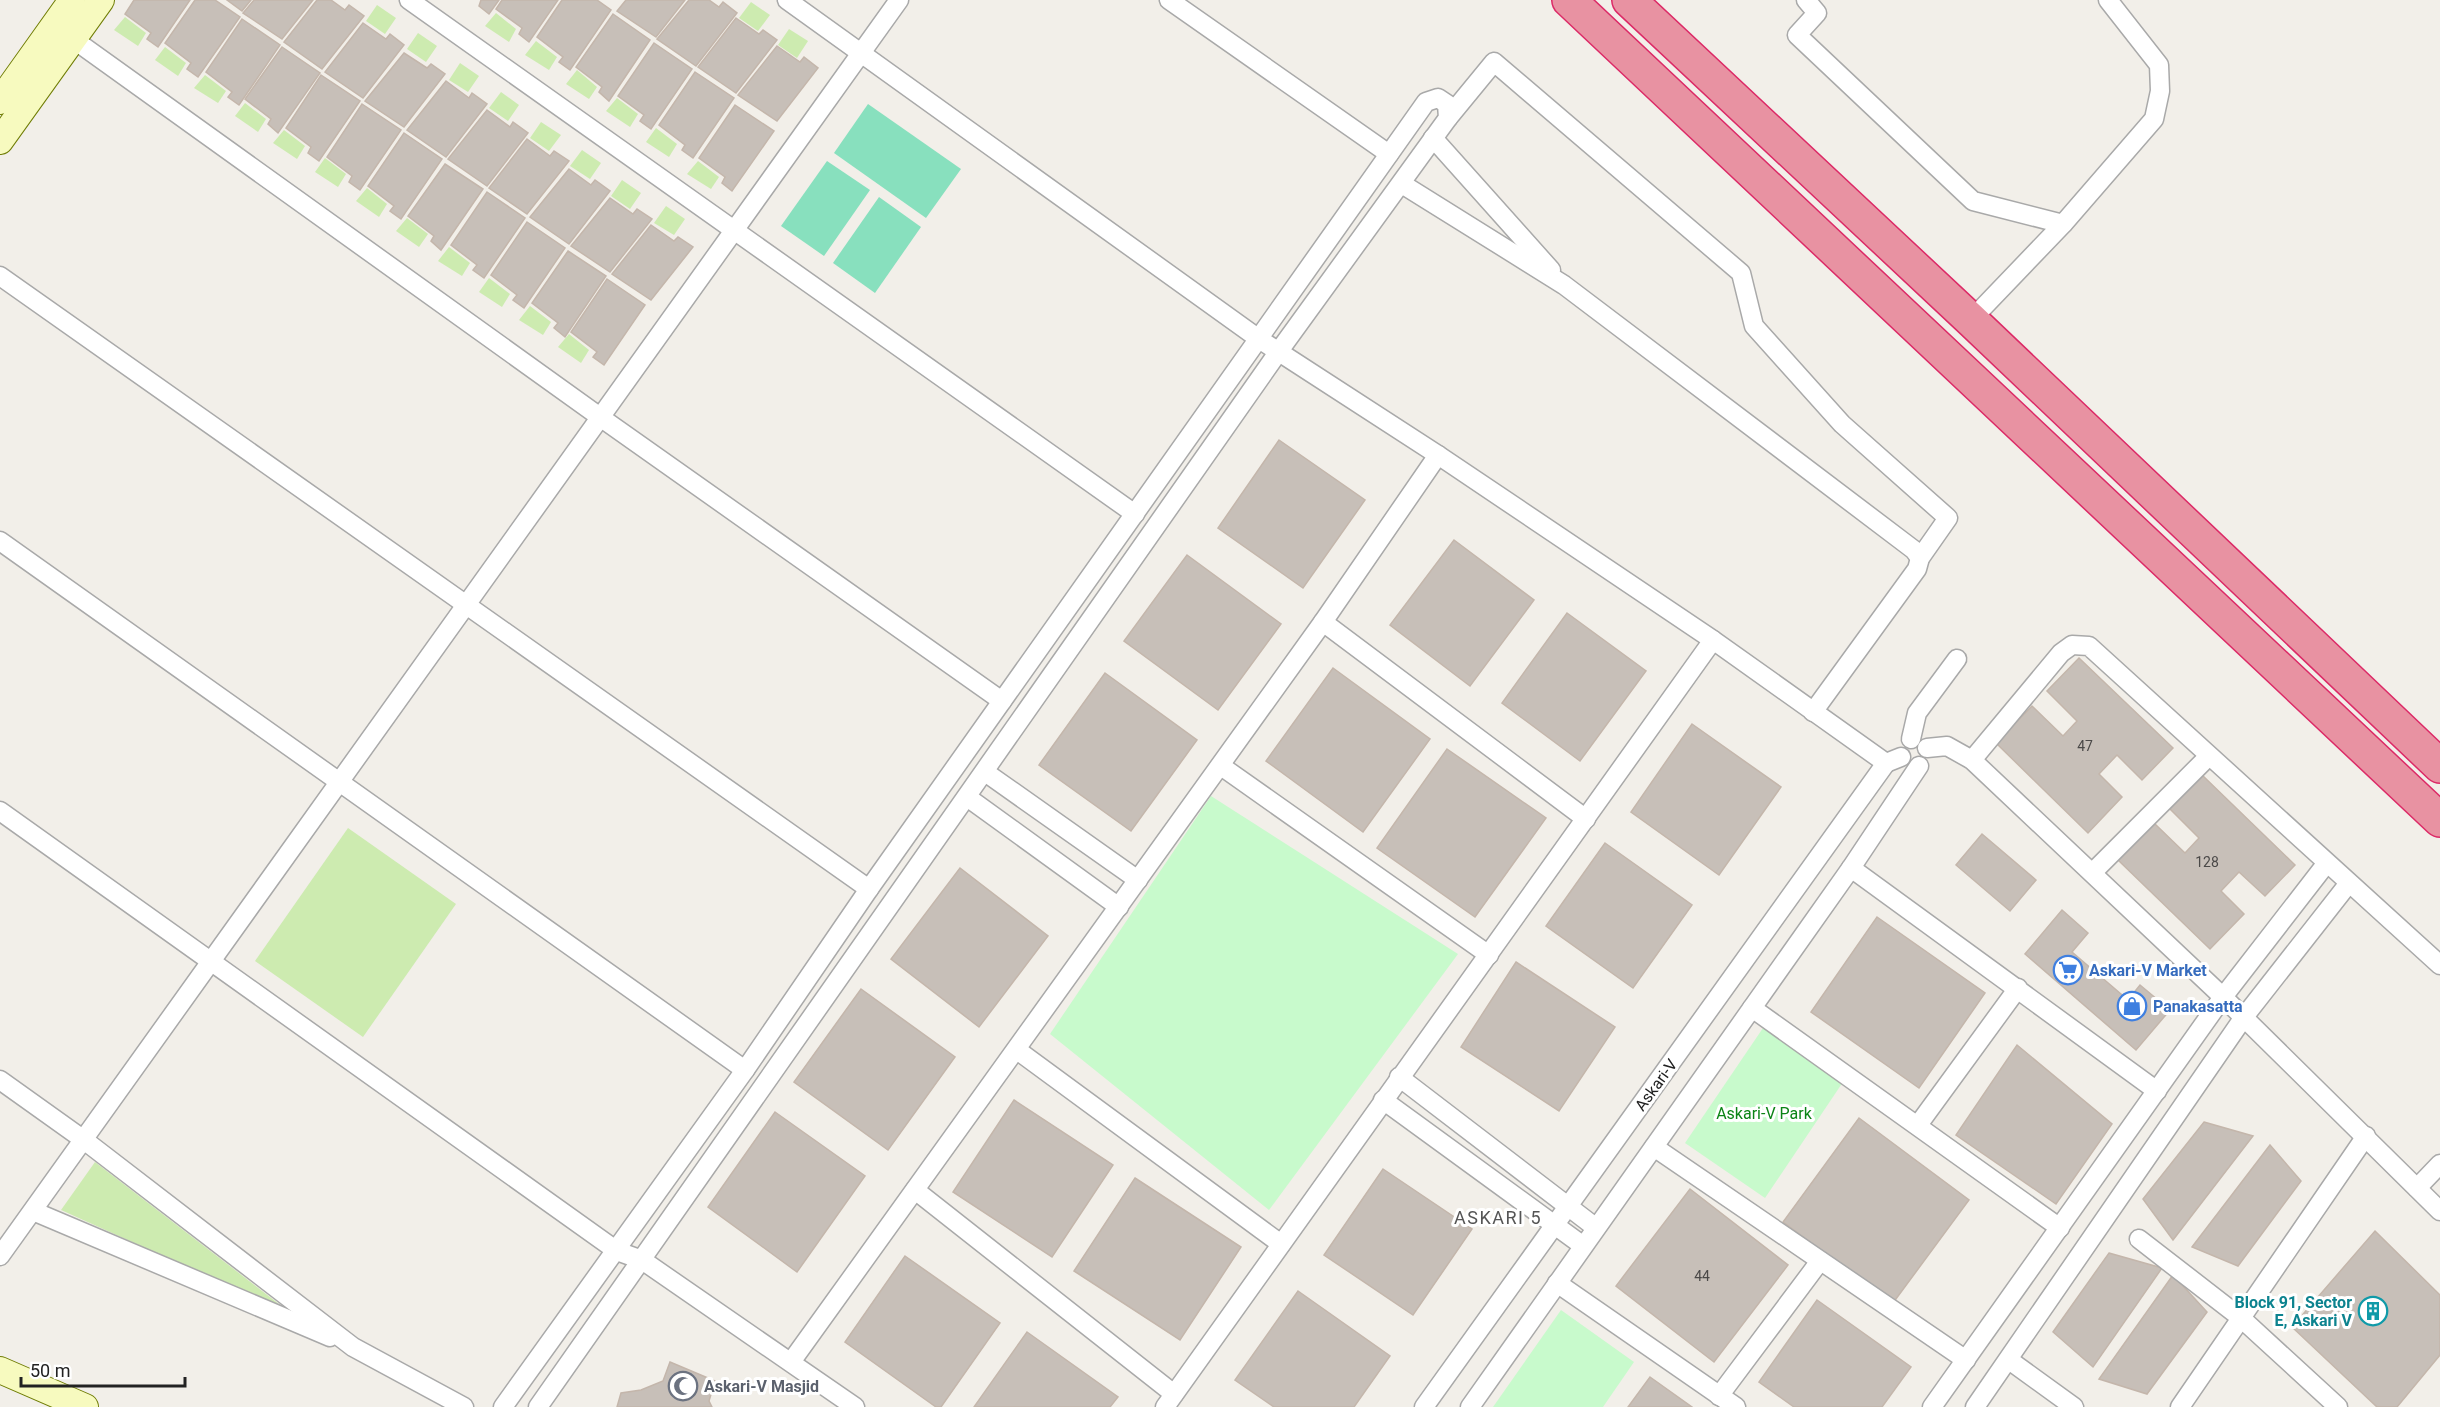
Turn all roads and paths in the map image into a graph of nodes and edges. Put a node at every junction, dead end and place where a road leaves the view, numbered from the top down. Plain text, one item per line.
1 (72, 0) edge
2 (100, 0) edge
3 (409, 0) edge
4 (787, 0) edge
5 (900, 0) edge
6 (1169, 0) edge
7 (1569, 0) edge
8 (1629, 0) edge
9 (1806, 0) edge
10 (2108, 0) edge
11 (63, 32) junction
12 (862, 54) junction
13 (0, 101) edge
14 (1448, 118) junction
15 (1433, 138) junction
16 (0, 141) edge
17 (1389, 154) junction
18 (1402, 184) junction
19 (2063, 224) junction
20 (733, 231) junction
21 (0, 276) edge
22 (1564, 285) junction
23 (1971, 320) junction
24 (1259, 339) junction
25 (1279, 351) junction
26 (600, 417) junction
27 (1438, 455) junction
28 (1135, 514) junction
29 (0, 541) edge
30 (1920, 558) junction
31 (466, 604) junction
32 (1323, 622) junction
33 (1713, 640) junction
34 (1957, 659) dead end
35 (1002, 701) junction
36 (1813, 712) junction
37 (1919, 743) junction
38 (2209, 756) junction
39 (1893, 760) junction
40 (1972, 760) junction
41 (1221, 766) junction
42 (1919, 766) junction
43 (2440, 766) edge
44 (954, 769) junction
45 (339, 783) junction
46 (976, 785) junction
47 (0, 811) edge
48 (1586, 819) junction
49 (2440, 820) edge
50 (2326, 864) junction
51 (1851, 868) junction
52 (2092, 872) junction
53 (1138, 880) junction
54 (2349, 883) junction
55 (869, 889) junction
56 (1119, 907) junction
57 (1489, 955) junction
58 (210, 962) junction
59 (2440, 965) edge
60 (2018, 988) junction
61 (2223, 997) junction
62 (1752, 1008) junction
63 (2244, 1017) junction
64 (1017, 1050) junction
65 (745, 1070) junction
66 (1400, 1077) junction
67 (0, 1080) edge
68 (2157, 1091) junction
69 (1383, 1100) junction
70 (1918, 1125) junction
71 (2366, 1136) junction
72 (84, 1140) junction
73 (1654, 1147) junction
74 (2440, 1164) edge
75 (2417, 1188) junction
76 (915, 1190) junction
77 (1568, 1208) junction
78 (33, 1211) junction
79 (2440, 1211) edge
80 (1555, 1227) junction
81 (1595, 1227) junction
82 (2060, 1228) junction
83 (2139, 1239) dead end
84 (1281, 1244) junction
85 (1582, 1245) junction
86 (617, 1251) junction
87 (0, 1256) edge
88 (642, 1260) junction
89 (1820, 1261) junction
90 (1557, 1283) junction
91 (2241, 1318) junction
92 (353, 1347) junction
93 (1966, 1360) junction
94 (2009, 1360) junction
95 (791, 1362) junction
96 (0, 1370) edge
97 (1719, 1396) junction
98 (1169, 1401) edge
99 (85, 1407) edge
100 (464, 1407) edge
101 (504, 1407) edge
102 (538, 1407) edge
103 (855, 1407) edge
104 (1424, 1407) edge
105 (1470, 1407) edge
106 (1736, 1407) edge
107 (1932, 1407) edge
108 (1975, 1407) edge
109 (2074, 1407) edge
110 (2180, 1407) edge
111 (2338, 1407) edge

1 - 11 street
2 - 11 street
3 - 20 street
4 - 12 street
5 - 12 street
6 - 17 street
7 - 49 highway
8 - 23 highway
9 - 19 street
10 - 19 street
11 - 13 street
11 - 16 street
11 - 26 street
12 - 20 street
12 - 24 street
14 - 15 street
14 - 17 street
14 - 30 street
15 - 18 street
15 - 22 street
17 - 24 street
18 - 22 street
18 - 25 street
19 - 23 street
20 - 26 street
20 - 28 street
21 - 31 street
22 - 30 street
23 - 43 highway
24 - 25 street
24 - 28 street
25 - 27 street
25 - 46 street
26 - 31 street
26 - 35 street
27 - 32 street
27 - 33 street
28 - 35 street
29 - 45 street
30 - 36 street
31 - 45 street
31 - 55 street
32 - 41 street
32 - 48 street
33 - 36 street
33 - 48 street
34 - 37 street
35 - 44 street
36 - 39 street
37 - 39 street, Askari-V
37 - 40 street
37 - 42 street, Askari-V
38 - 40 street
38 - 50 street
38 - 52 street
39 - 42 street
39 - 77 street, Askari-V
40 - 52 street
41 - 53 street
41 - 57 street
42 - 51 street, Askari-V
44 - 46 street
44 - 55 street
45 - 58 street
45 - 65 street
46 - 53 street
46 - 56 street
46 - 88 street
47 - 58 street
48 - 57 street
50 - 54 street
50 - 61 street
51 - 60 street
51 - 62 street, Askari-V
52 - 61 street
53 - 56 street
54 - 59 street
54 - 63 street
55 - 65 street
56 - 64 street
57 - 66 street
58 - 72 street
58 - 86 street
60 - 68 street
60 - 70 street
61 - 63 street
61 - 68 street
62 - 70 street
62 - 73 street, Askari-V
63 - 71 street
63 - 94 street
64 - 76 street
64 - 84 street
65 - 86 street
66 - 69 street
66 - 77 street
67 - 72 street
68 - 82 street
69 - 80 street
69 - 84 street
70 - 82 street
71 - 75 street
71 - 91 street
72 - 78 street
72 - 92 street
73 - 81 street, Askari-V
73 - 89 street
74 - 75 street
75 - 79 street
76 - 95 street
76 - 98 street
77 - 80 street, Askari-V
77 - 81 street
78 - 87 street
78 - 92 street
80 - 85 street
80 - 104 street, Askari-V
81 - 85 street, Askari-V
82 - 93 street
83 - 91 street
84 - 98 street
85 - 90 street, Askari-V
86 - 88 street
86 - 101 street
88 - 95 street
88 - 102 street
89 - 93 street
89 - 97 street
90 - 97 street
90 - 105 street, Askari-V
91 - 110 street
91 - 111 street
92 - 100 street
93 - 107 street
94 - 108 street
94 - 109 street
95 - 103 street
96 - 99 street
97 - 106 street

